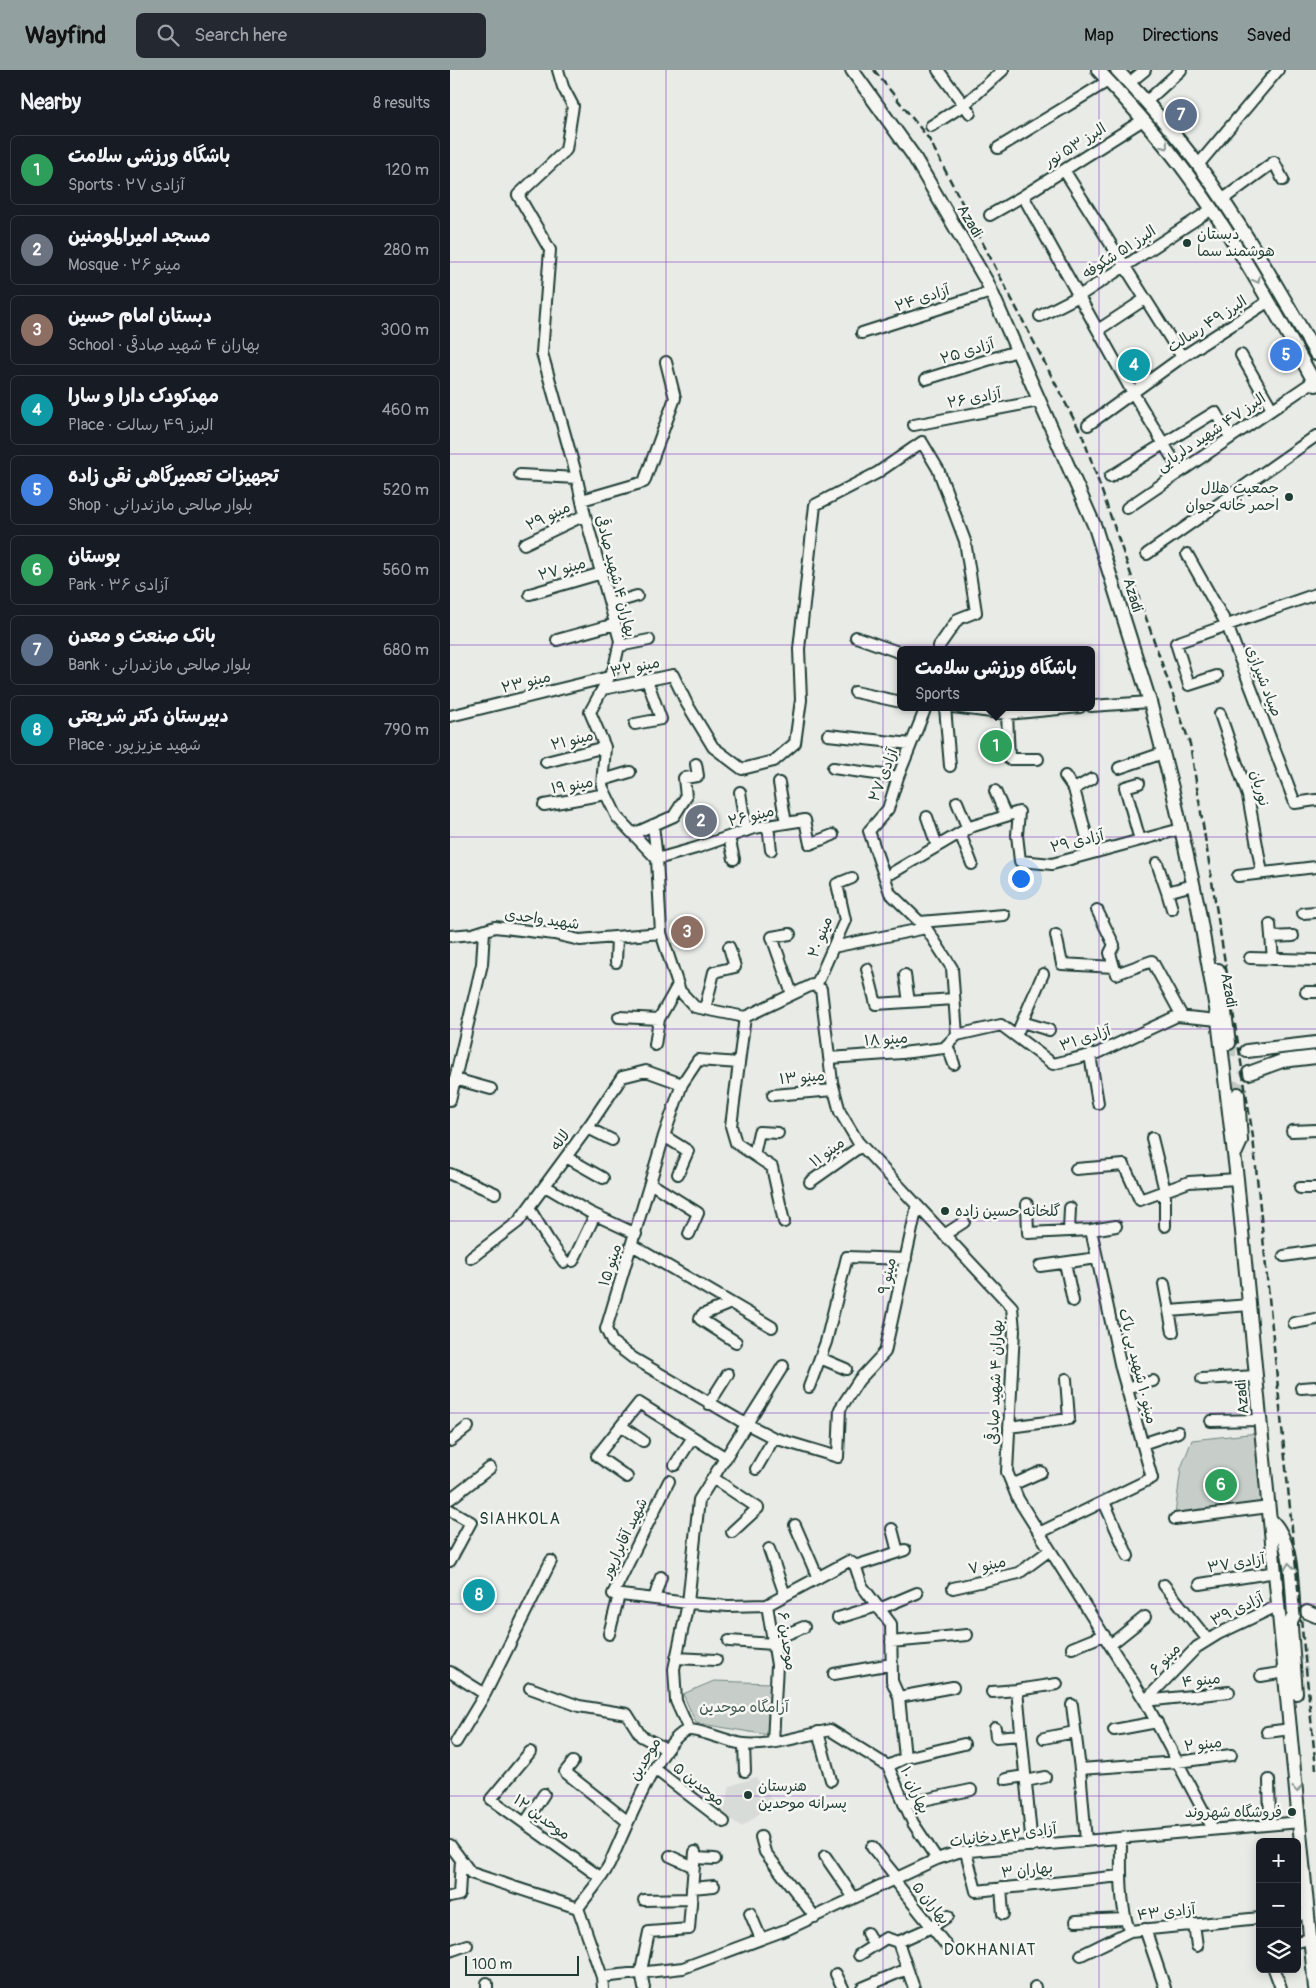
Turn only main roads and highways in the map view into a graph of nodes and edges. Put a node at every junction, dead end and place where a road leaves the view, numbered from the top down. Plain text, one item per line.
1 (852, 70) edge
2 (1098, 70) edge
3 (1117, 70) edge
4 (1316, 354) edge
5 (1315, 383) edge
6 (1209, 970) junction
7 (1229, 1043) dead end
8 (1316, 1043) edge
9 (1280, 1047) junction
10 (1247, 1051) tunnel mouth
11 (1316, 1057) edge
12 (1282, 1061) junction
13 (1249, 1073) tunnel mouth
14 (1238, 1094) tunnel mouth
15 (1234, 1156) junction
16 (1270, 1514) junction
17 (1292, 1735) junction
18 (1303, 1914) edge
19 (1313, 1944) edge
20 (1315, 1988) edge

1 - 6 main road, Azadi
2 -> 5 main road
3 - 4 main road
6 - 7 main road
6 - 15 main road, Azadi
8 - 9 main road
9 - 10 main road
9 - 12 main road
11 - 12 main road
12 - 13 main road
14 - 15 main road
15 - 16 main road, Azadi
16 - 17 main road, Azadi
17 -> 16 main road
17 -> 18 main road, Azadi
18 - 19 main road, Azadi
19 - 20 main road, Azadi

